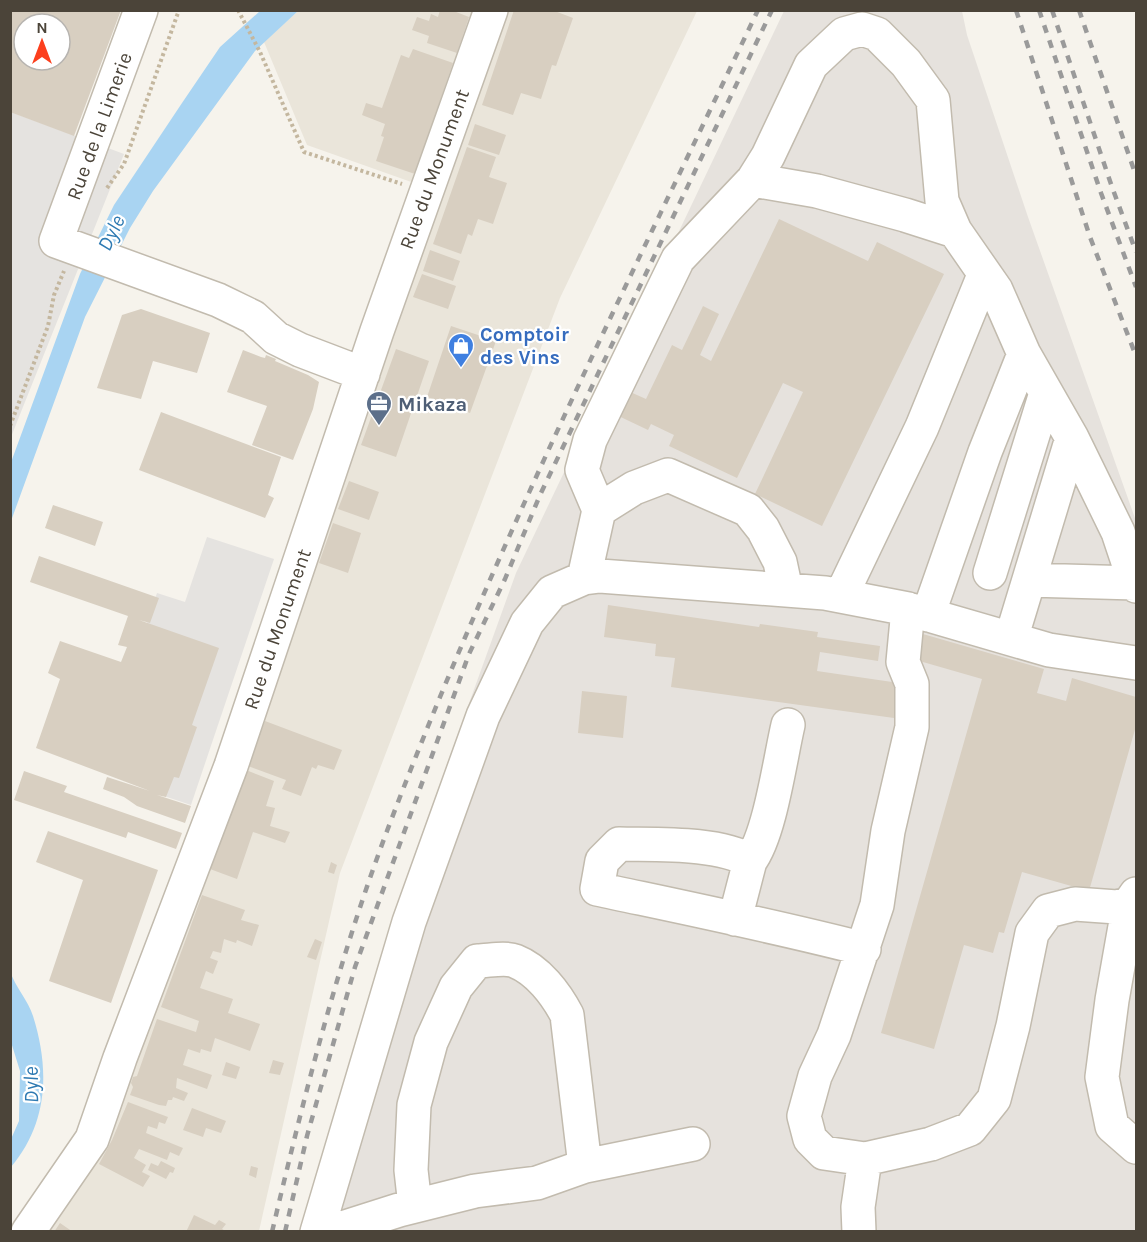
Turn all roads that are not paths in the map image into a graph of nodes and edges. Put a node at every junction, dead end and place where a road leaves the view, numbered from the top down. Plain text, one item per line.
1 (141, 10) edge
2 (491, 10) edge
3 (753, 180) junction
4 (955, 231) junction
5 (984, 274) junction
6 (1024, 354) junction
7 (363, 374) junction
8 (1046, 393) junction
9 (1072, 438) junction
10 (599, 510) junction
11 (990, 573) dead end
12 (584, 578) junction
13 (1029, 579) junction
14 (1136, 585) edge
15 (786, 590) junction
16 (841, 596) junction
17 (918, 612) junction
18 (1011, 639) junction
19 (1137, 663) edge
20 (788, 725) dead end
21 (750, 861) junction
22 (1133, 899) edge
23 (735, 919) junction
24 (864, 949) junction
25 (693, 1143) dead end
26 (1137, 1147) edge
27 (865, 1160) junction
28 (585, 1166) junction
29 (415, 1206) junction
30 (28, 1232) edge
31 (317, 1232) edge
32 (330, 1232) edge
33 (859, 1232) edge

1 - 7 street, Rue de la Limerie
2 - 7 street, Rue du Monument
3 - 4 street
3 - 4 street
3 - 10 street
4 - 5 street
5 - 6 street
5 - 16 street
6 - 8 street
6 - 17 street
7 - 30 street, Rue du Monument
8 - 9 street
8 - 11 street
9 - 13 street
9 - 14 street
10 - 12 street
10 - 15 street
12 - 15 street
12 - 31 street
13 - 14 street
13 - 18 street
15 - 16 street
16 - 17 street
17 - 18 street
17 - 24 street
18 - 19 street
20 - 21 street
21 - 23 street
21 - 23 street
22 - 26 street
22 - 27 street
23 - 24 street
24 - 27 street
25 - 28 street
27 - 33 street
28 - 29 street
28 - 29 street
29 - 32 street

